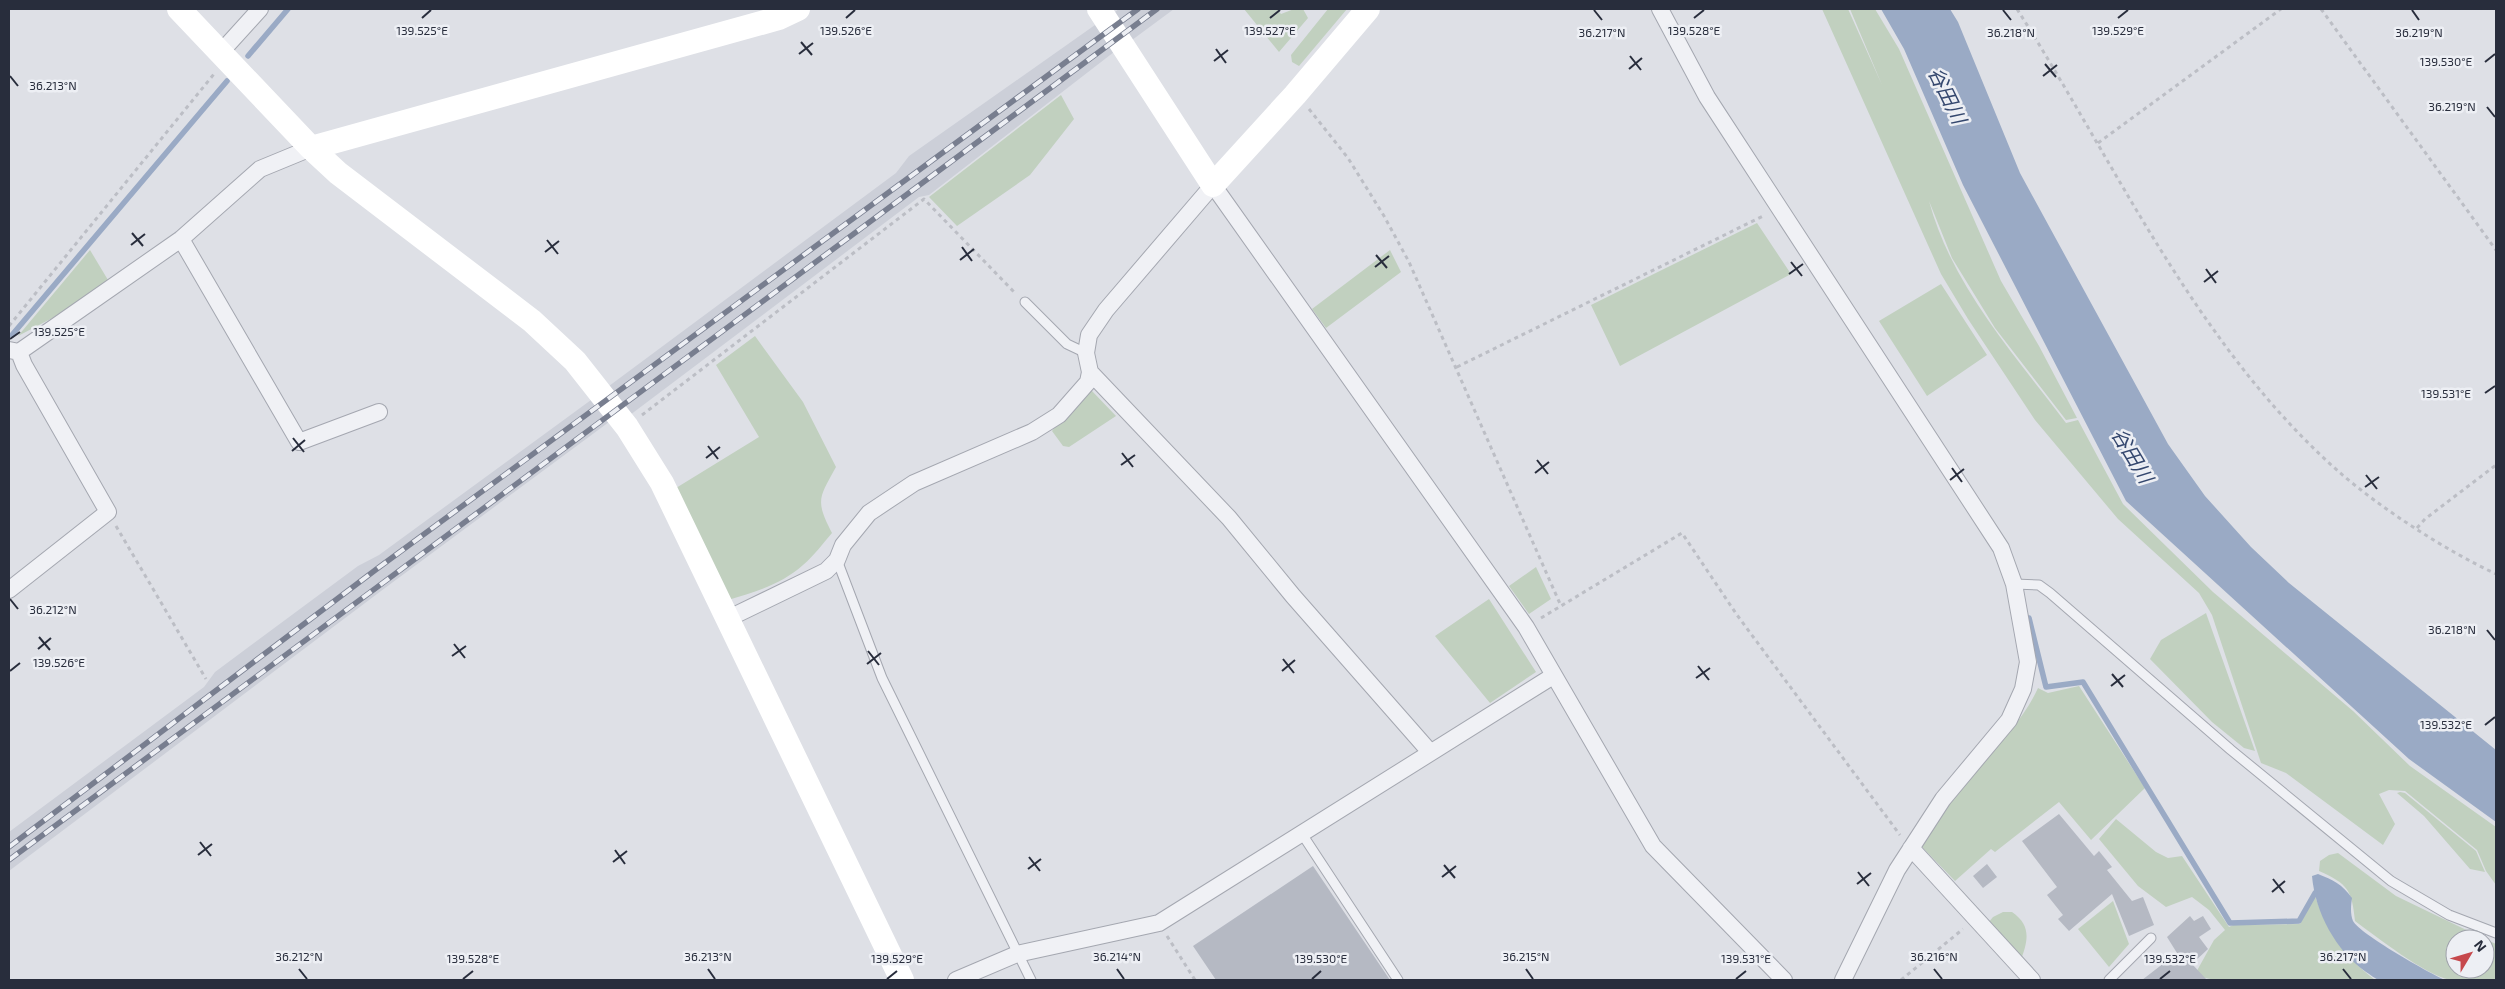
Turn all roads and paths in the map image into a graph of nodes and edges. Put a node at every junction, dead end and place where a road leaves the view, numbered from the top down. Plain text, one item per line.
1 (179, 9) edge
2 (260, 9) edge
3 (1099, 9) edge
4 (1368, 9) edge
5 (1660, 9) edge
6 (2017, 9) edge
7 (2281, 9) edge
8 (2321, 9) edge
9 (782, 12) edge
10 (221, 52) junction
11 (1295, 95) junction
12 (2098, 144) junction
13 (312, 148) junction
14 (1213, 185) junction
15 (1769, 212) dead end
16 (181, 239) junction
17 (2496, 250) edge
18 (1025, 302) joint
19 (9, 326) edge
20 (14, 351) edge
21 (1086, 353) junction
22 (1457, 367) junction
23 (1090, 372) junction
24 (379, 412) dead end
25 (626, 427) junction
26 (2496, 465) edge
27 (108, 512) junction
28 (2417, 528) junction
29 (837, 560) junction
30 (2496, 574) edge
31 (2014, 584) junction
32 (9, 590) edge
33 (1561, 606) junction
34 (727, 619) junction
35 (1526, 627) junction
36 (1553, 676) junction
37 (206, 679) dead end
38 (1430, 752) junction
39 (1302, 834) junction
40 (1907, 842) junction
41 (1976, 919) junction
42 (1159, 923) junction
43 (2496, 933) edge
44 (2151, 938) dead end
45 (1017, 954) junction
46 (902, 980) edge
47 (956, 980) edge
48 (1032, 980) edge
49 (1194, 980) edge
50 (1398, 980) edge
51 (1784, 980) edge
52 (1843, 980) edge
53 (1902, 980) edge
54 (2032, 980) edge
55 (2109, 980) edge

1 - 10 street
2 - 10 street
3 - 14 street
4 - 11 street
5 - 31 street
6 - 12 path
7 - 12 path
8 - 17 path
9 - 13 street
10 - 13 street
10 - 19 path
11 - 14 street
11 - 22 path
12 - 28 path
13 - 16 street
13 - 25 street
14 - 21 street
14 - 35 street
15 - 22 path
16 - 20 street
16 - 24 street
18 - 21 lane
18 - 25 path
20 - 27 street
21 - 23 street
22 - 33 path
23 - 29 street
23 - 38 street
25 - 34 street
26 - 28 path
27 - 32 street
27 - 37 path
28 - 30 path
29 - 34 street
29 - 45 lane
31 - 40 street
31 - 43 lane
33 - 35 path
33 - 40 path
34 - 46 street
35 - 36 street
36 - 38 street
36 - 51 street
38 - 39 street
39 - 42 street
39 - 50 lane
40 - 41 street
40 - 52 street
41 - 53 path
41 - 54 street
42 - 45 street
42 - 49 path
44 - 55 lane
45 - 47 street
45 - 48 lane

